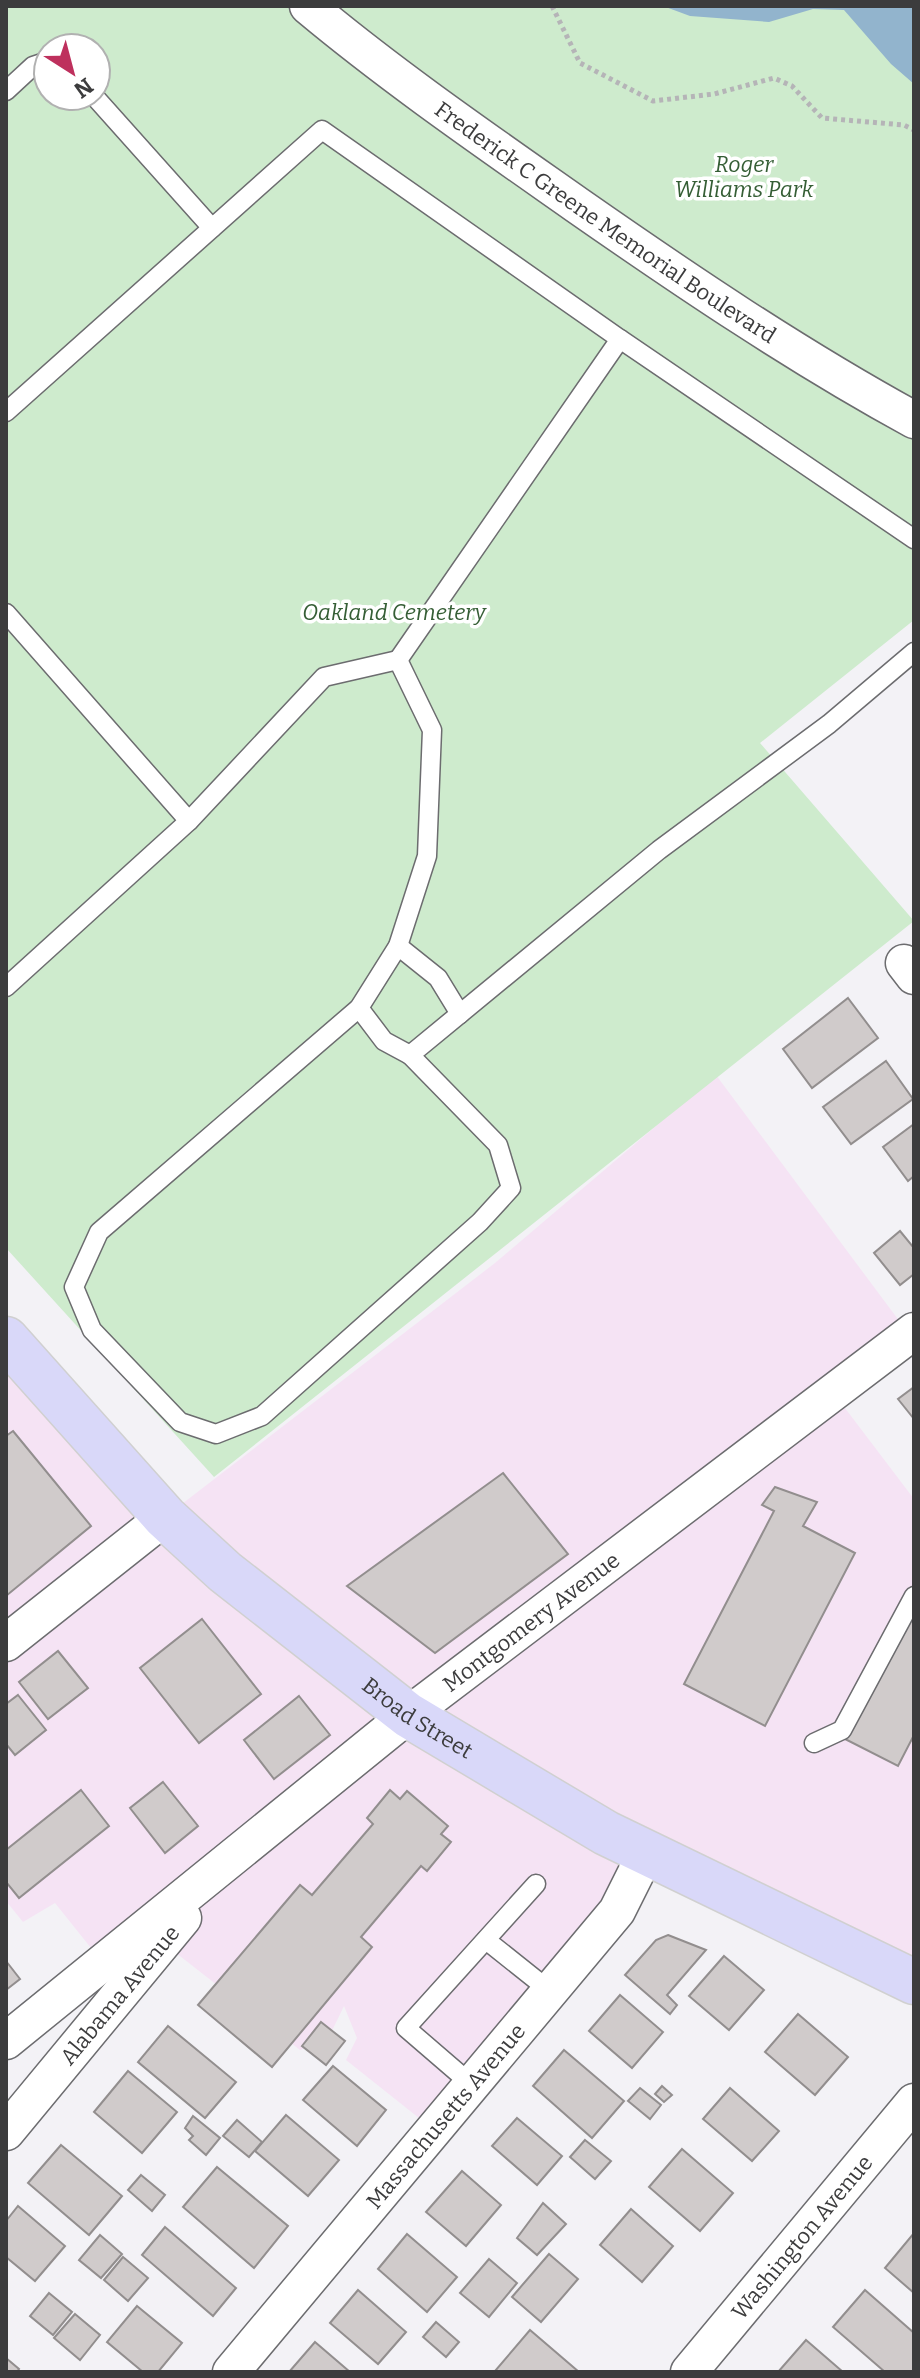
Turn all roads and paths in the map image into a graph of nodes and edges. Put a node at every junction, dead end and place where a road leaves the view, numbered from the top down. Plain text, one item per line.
1 (308, 6) edge
2 (552, 6) edge
3 (32, 67) edge
4 (6, 91) edge
5 (108, 112) edge
6 (914, 130) edge
7 (212, 228) junction
8 (620, 339) junction
9 (6, 412) edge
10 (914, 420) edge
11 (914, 539) edge
12 (6, 613) edge
13 (914, 652) edge
14 (398, 660) junction
15 (189, 821) junction
16 (398, 946) junction
17 (6, 987) edge
18 (359, 1008) junction
19 (460, 1014) junction
20 (410, 1055) junction
21 (914, 1331) edge
22 (6, 1339) edge
23 (165, 1517) junction
24 (914, 1596) edge
25 (6, 1643) edge
26 (408, 1715) junction
27 (814, 1743) dead end
28 (647, 1851) junction
29 (232, 1858) junction
30 (536, 1884) dead end
31 (486, 1940) junction
32 (914, 1982) edge
33 (550, 1991) junction
34 (6, 2041) edge
35 (471, 2084) junction
36 (914, 2102) edge
37 (6, 2132) edge
38 (231, 2372) edge
39 (689, 2372) edge

1 - 10 street, Frederick C Greene Memorial Boulevard
2 - 6 path
3 - 4 lane
5 - 7 lane
7 - 8 lane
7 - 9 lane
8 - 11 lane
8 - 14 lane
12 - 15 lane
13 - 19 lane
14 - 15 lane
14 - 16 lane
15 - 17 lane
16 - 18 lane
16 - 19 lane
18 - 20 lane
18 - 20 lane
19 - 20 lane
21 - 26 street, Montgomery Avenue
22 - 23 main road, Broad Street
23 - 25 street
23 - 26 main road, Broad Street
24 - 27 lane
26 - 28 main road, Broad Street
26 - 29 street, Montgomery Avenue
28 - 32 main road, Broad Street
28 - 33 street, Massachusetts Avenue
29 - 34 street, Montgomery Avenue
29 - 37 street, Alabama Avenue
30 - 31 lane
31 - 33 lane
31 - 35 lane
33 - 35 street, Massachusetts Avenue
35 - 38 street, Massachusetts Avenue
36 - 39 street, Washington Avenue

